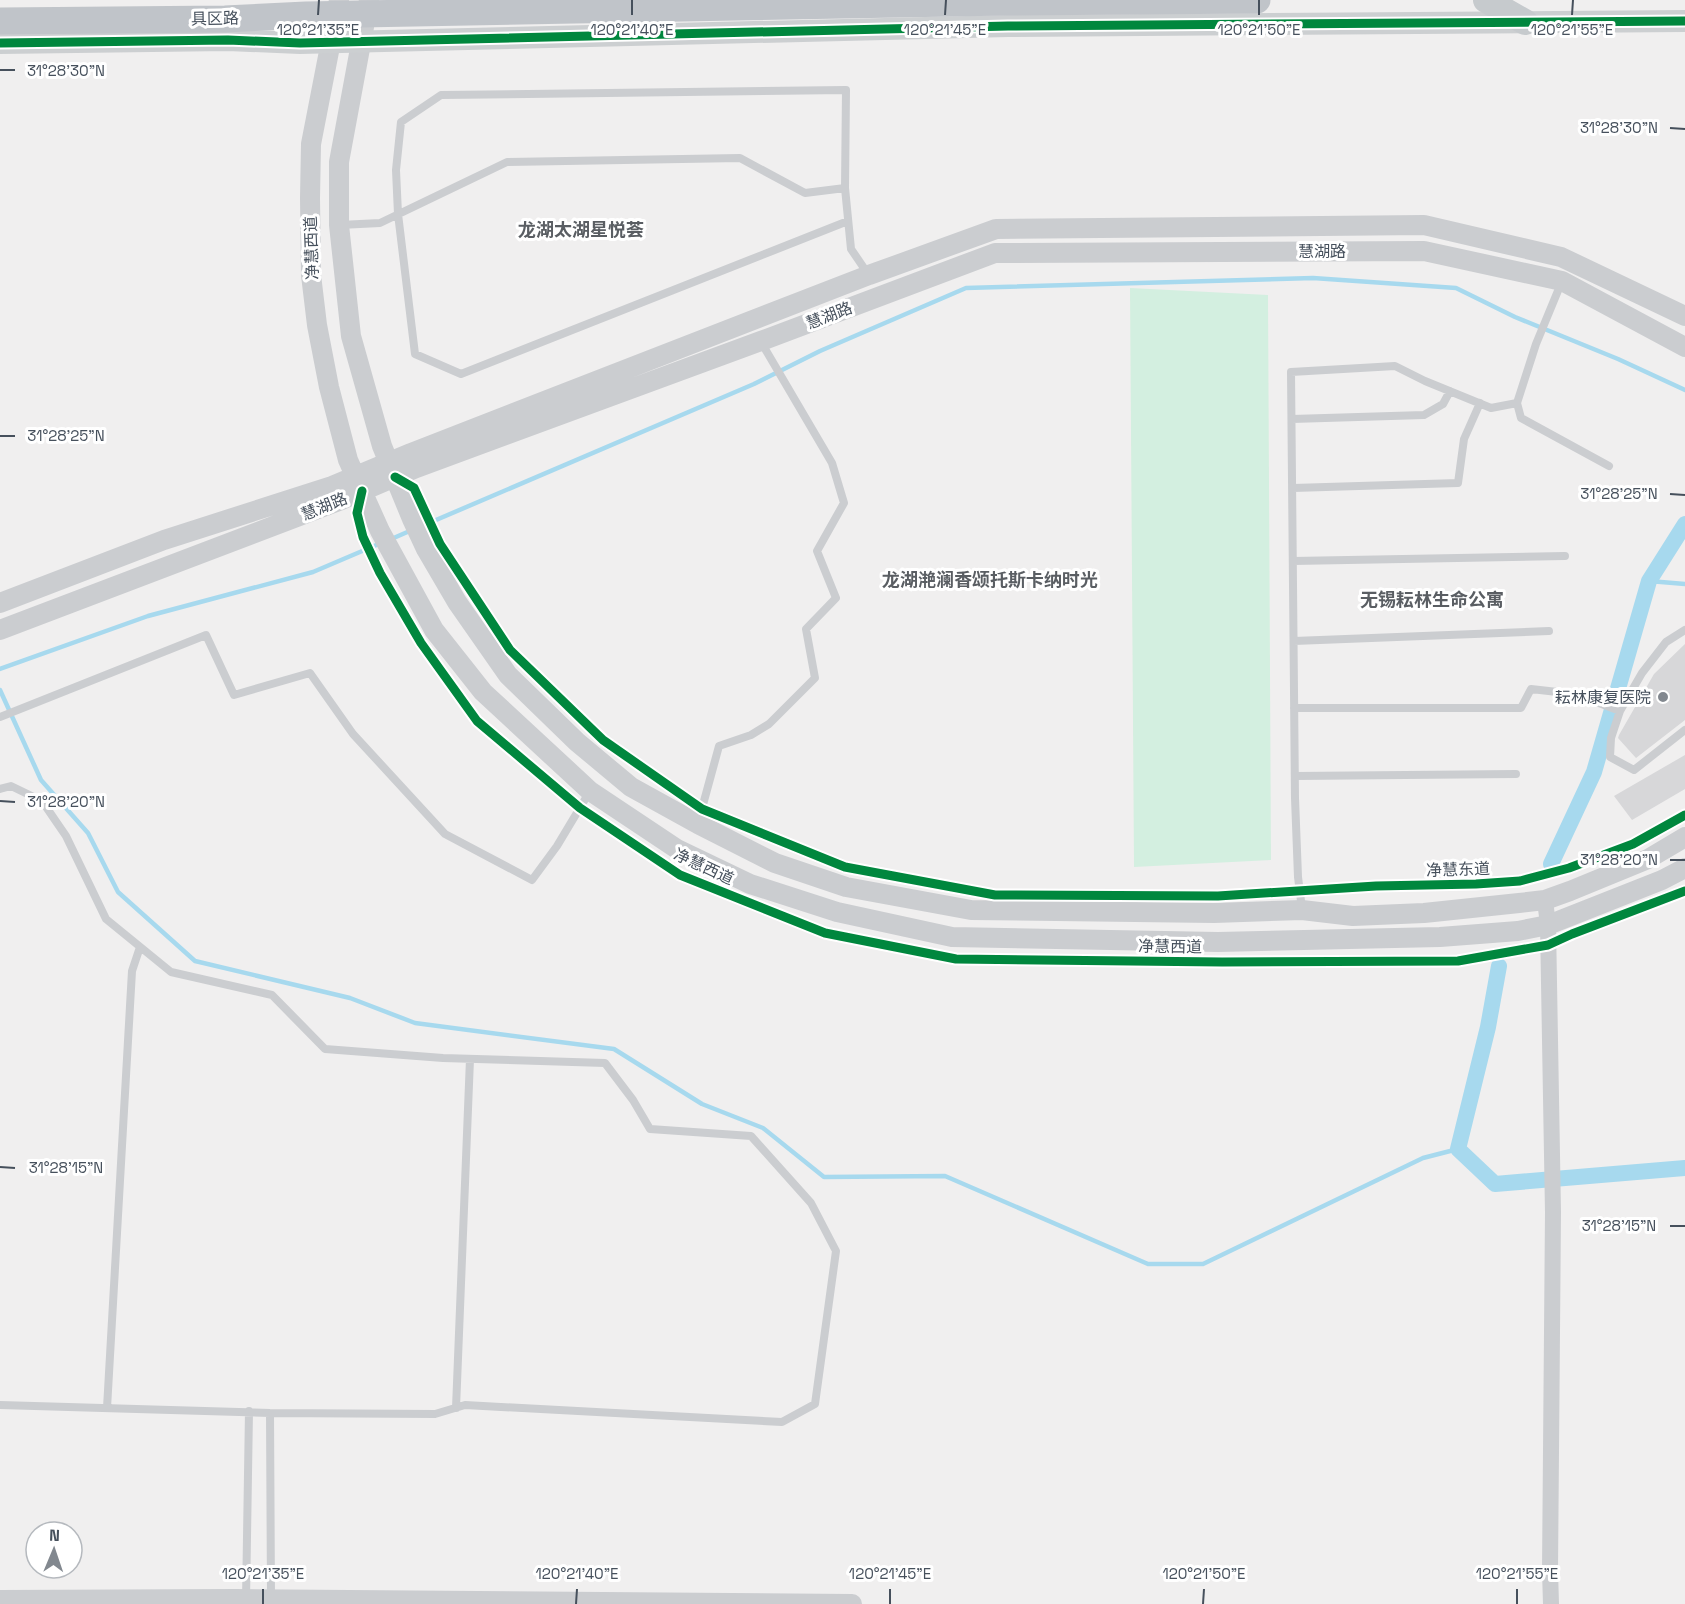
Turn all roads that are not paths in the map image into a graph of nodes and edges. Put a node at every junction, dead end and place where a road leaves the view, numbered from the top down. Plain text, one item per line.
1 (1257, 0) edge
2 (1486, 0) edge
3 (337, 8) edge
4 (365, 18) edge
5 (0, 21) edge
6 (1525, 21) junction
7 (1685, 21) edge
8 (330, 42) junction
9 (0, 43) edge
10 (845, 188) junction
11 (398, 214) junction
12 (848, 221) junction
13 (339, 225) junction
14 (869, 275) junction
15 (1562, 281) junction
16 (1685, 316) edge
17 (761, 341) junction
18 (1685, 347) edge
19 (1450, 391) junction
20 (1480, 403) junction
21 (1517, 403) junction
22 (1292, 420) junction
23 (1608, 466) dead end
24 (392, 470) junction
25 (358, 483) junction
26 (1293, 488) junction
27 (1565, 556) dead end
28 (1293, 561) junction
29 (0, 603) edge
30 (0, 630) edge
31 (1685, 630) edge
32 (1549, 631) dead end
33 (1294, 641) junction
34 (1294, 708) junction
35 (1619, 711) junction
36 (4, 716) edge
37 (1685, 730) edge
38 (1516, 774) dead end
39 (1295, 776) junction
40 (0, 789) edge
41 (590, 791) junction
42 (698, 824) junction
43 (1685, 837) edge
44 (1685, 868) edge
45 (1545, 900) junction
46 (1302, 910) junction
47 (1548, 925) junction
48 (141, 947) junction
49 (470, 1059) junction
50 (0, 1405) edge
51 (107, 1408) junction
52 (456, 1408) junction
53 (249, 1411) junction
54 (270, 1413) junction
55 (0, 1600) edge
56 (247, 1602) edge
57 (270, 1602) edge
58 (852, 1604) edge
59 (1551, 1604) edge

1 - 4 highway, 具区路
2 - 6 main road
3 - 4 highway, 具区路
3 - 5 highway, 具区路
3 - 8 street, 净慧西道
4 - 6 main road
4 - 8 main road
4 - 13 street, 净慧西道
6 - 7 main road
8 - 9 main road
8 - 25 street, 净慧西道
10 - 11 lane
10 - 11 lane
10 - 12 lane
11 - 12 lane
11 - 13 lane
12 - 14 lane
13 - 24 street, 净慧西道
14 - 16 street, 慧湖路
14 - 24 street, 慧湖路
15 - 17 street, 慧湖路
15 - 18 street, 慧湖路
15 - 21 lane
17 - 24 street, 慧湖路
17 - 42 lane
19 - 20 lane
19 - 22 lane
19 - 22 lane
20 - 21 lane
20 - 26 lane
21 - 23 lane
22 - 26 lane
24 - 25 street, 慧湖路
24 - 42 street, 净慧西道
25 - 29 street, 慧湖路
25 - 30 street, 慧湖路
25 - 41 street, 净慧西道
26 - 28 lane
27 - 28 lane
28 - 33 lane
31 - 35 lane
32 - 33 lane
33 - 34 lane
34 - 35 lane
34 - 39 lane
35 - 37 lane
36 - 41 lane
38 - 39 lane
39 - 46 lane
40 - 48 lane
41 - 47 street, 净慧西道
42 - 46 street, 净慧西道
43 - 45 street
44 - 47 street
45 - 46 street
45 - 47 street
47 - 59 street
48 - 49 lane
48 - 51 lane
49 - 52 lane
49 - 52 lane
50 - 51 lane
51 - 53 lane
52 - 54 lane
53 - 54 lane
53 - 56 lane
54 - 57 lane
55 - 56 street
56 - 57 street
57 - 58 street

